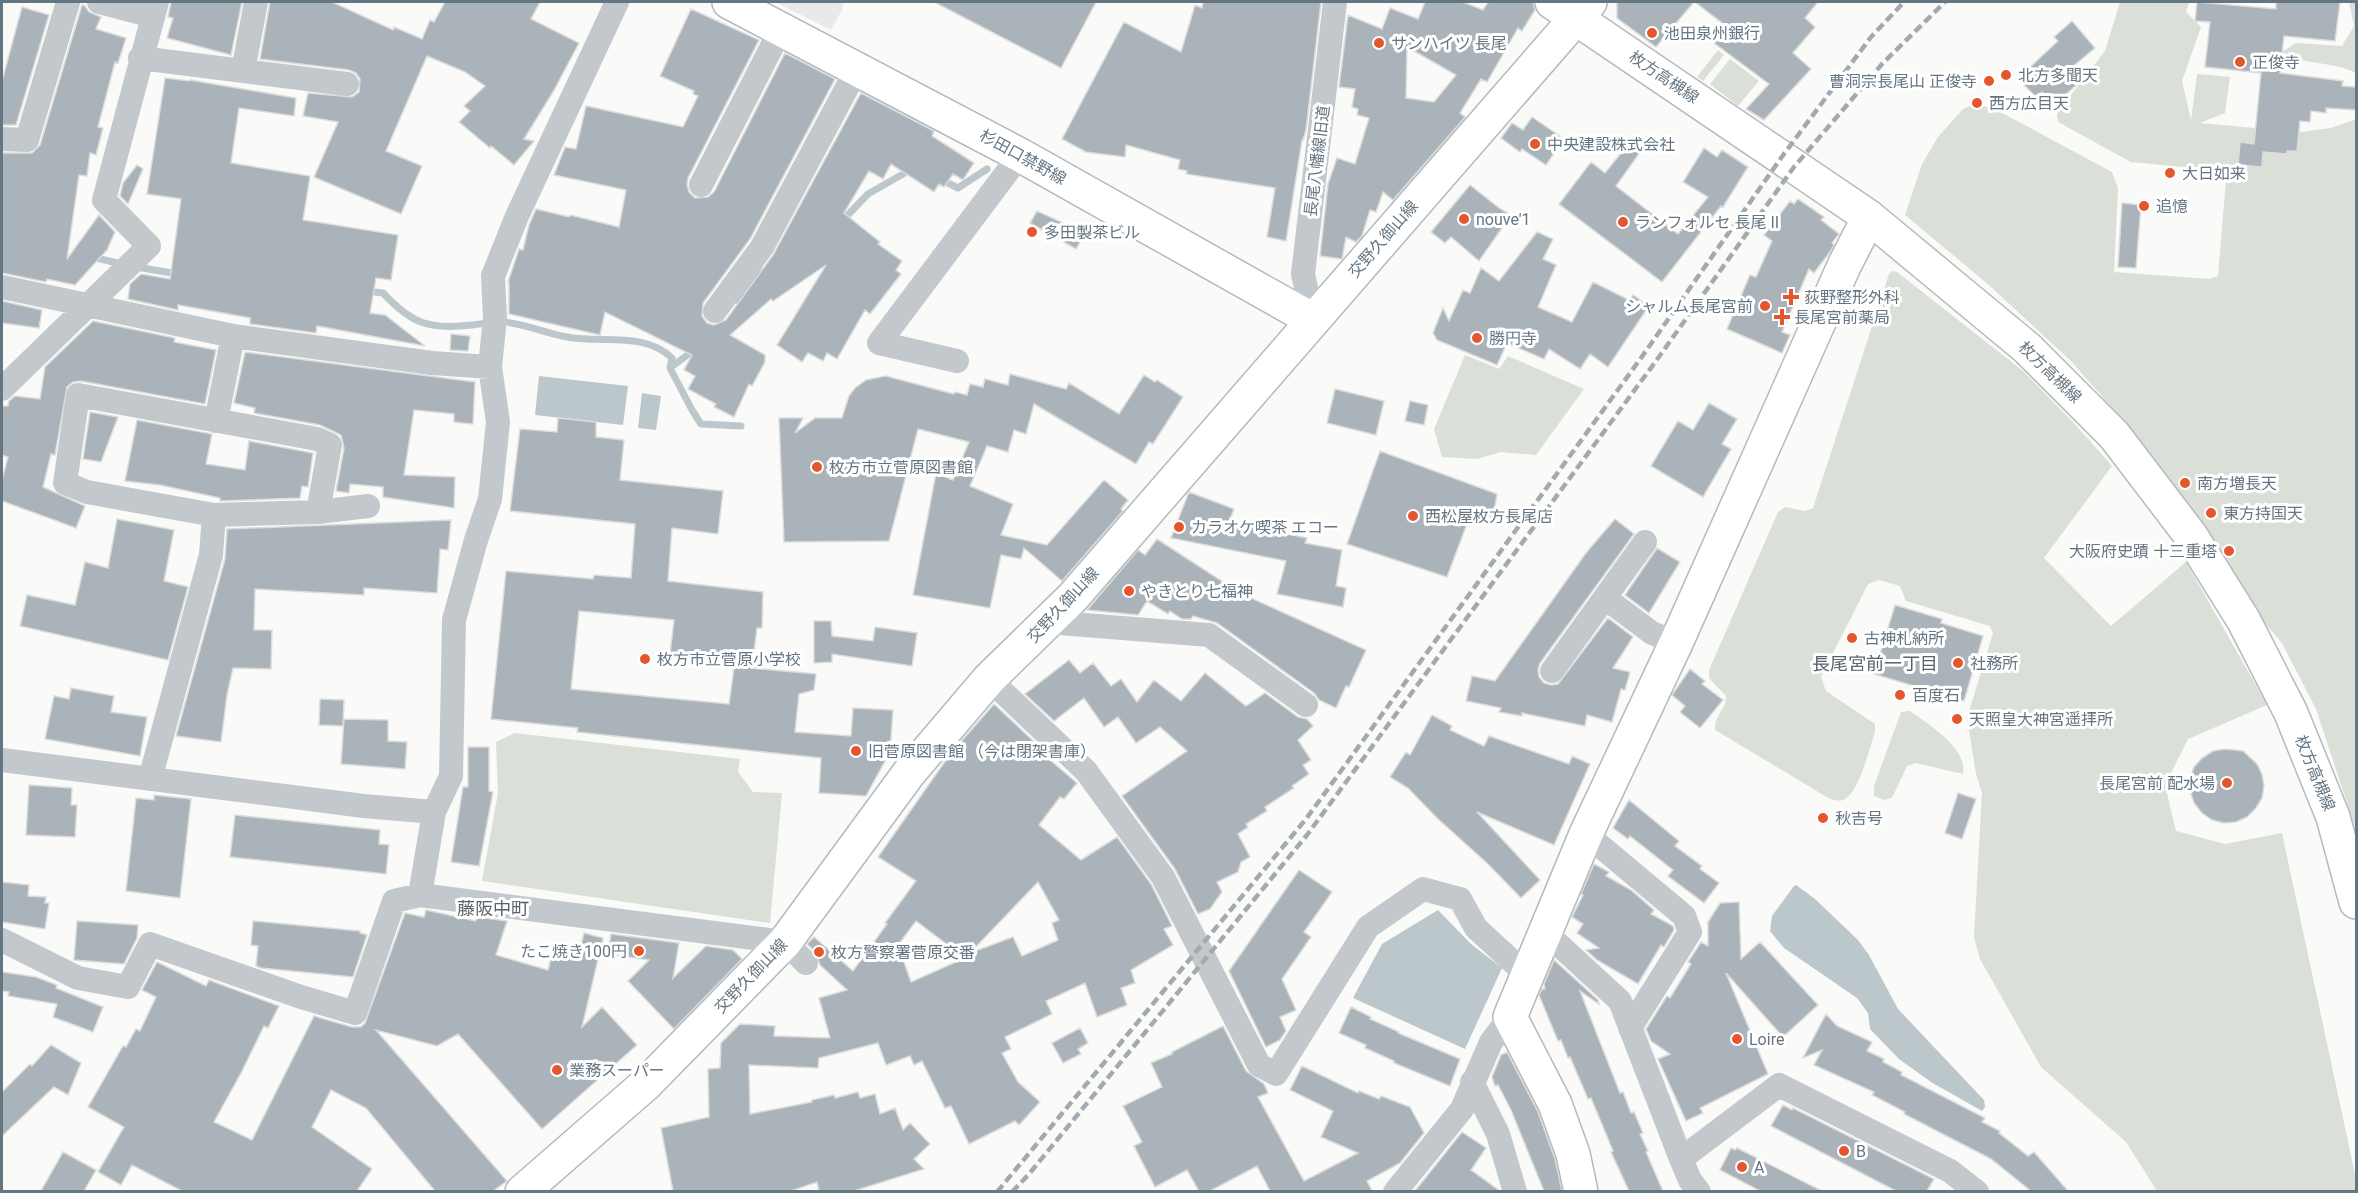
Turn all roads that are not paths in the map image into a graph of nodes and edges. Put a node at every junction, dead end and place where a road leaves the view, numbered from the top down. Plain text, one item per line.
1 (68, 2) edge
2 (99, 2) edge
3 (256, 2) edge
4 (617, 2) edge
5 (729, 2) edge
6 (1335, 2) edge
7 (1573, 7) edge
8 (154, 9) edge
9 (781, 29) junction
10 (140, 58) junction
11 (857, 69) junction
12 (243, 71) junction
13 (347, 84) dead end
14 (2, 139) edge
15 (1020, 155) junction
16 (701, 185) dead end
17 (1869, 217) junction
18 (2, 287) edge
19 (87, 305) junction
20 (715, 311) dead end
21 (1313, 320) junction
22 (233, 336) junction
23 (957, 361) dead end
24 (490, 368) junction
25 (3, 387) edge
26 (216, 420) junction
27 (368, 506) dead end
28 (318, 512) junction
29 (214, 515) junction
30 (1645, 542) dead end
31 (1605, 598) junction
32 (1050, 621) junction
33 (1676, 643) junction
34 (1552, 671) dead end
35 (989, 679) junction
36 (1306, 705) dead end
37 (2, 760) edge
38 (150, 779) junction
39 (434, 812) junction
40 (1586, 834) junction
41 (420, 895) junction
42 (2356, 902) edge
43 (1545, 932) junction
44 (2, 940) edge
45 (796, 953) junction
46 (1527, 975) junction
47 (1510, 1017) junction
48 (1630, 1028) junction
49 (1472, 1082) junction
50 (1681, 1159) junction
51 (522, 1191) edge
52 (1395, 1191) edge
53 (1515, 1191) edge
54 (1581, 1191) edge
55 (1699, 1191) edge
56 (1977, 1191) edge

1 - 14 street
2 - 8 street
3 - 12 street
4 - 24 street
5 - 9 main road, 杉田口禁野線
6 - 21 street, 長尾八幡線旧道
7 - 17 main road, 枚方高槻線
7 - 21 main road, 交野久御山線
8 - 10 street
9 - 11 main road, 杉田口禁野線
9 - 16 street
10 - 12 street
10 - 19 street
11 - 15 main road, 杉田口禁野線
11 - 20 street
12 - 13 street
15 - 21 main road, 杉田口禁野線
15 - 23 street
17 - 33 main road
17 - 42 main road, 枚方高槻線
18 - 19 street
19 - 22 street
19 - 25 street
21 - 32 main road, 交野久御山線
22 - 24 street
22 - 26 street
24 - 39 street
26 - 28 street
26 - 29 street
27 - 28 street
28 - 29 street
29 - 38 street
30 - 31 street
31 - 33 street
31 - 34 street
32 - 35 main road, 交野久御山線
32 - 36 street
33 - 40 main road
35 - 45 main road, 交野久御山線
35 - 46 street
37 - 38 street
38 - 39 street
39 - 41 street
40 - 43 main road
40 - 48 street
41 - 44 street
41 - 45 street
43 - 46 main road
43 - 48 street
45 - 51 main road, 交野久御山線
46 - 47 main road
47 - 49 street
47 - 54 main road
48 - 50 street
49 - 52 street
49 - 53 street
50 - 55 street
50 - 56 street

